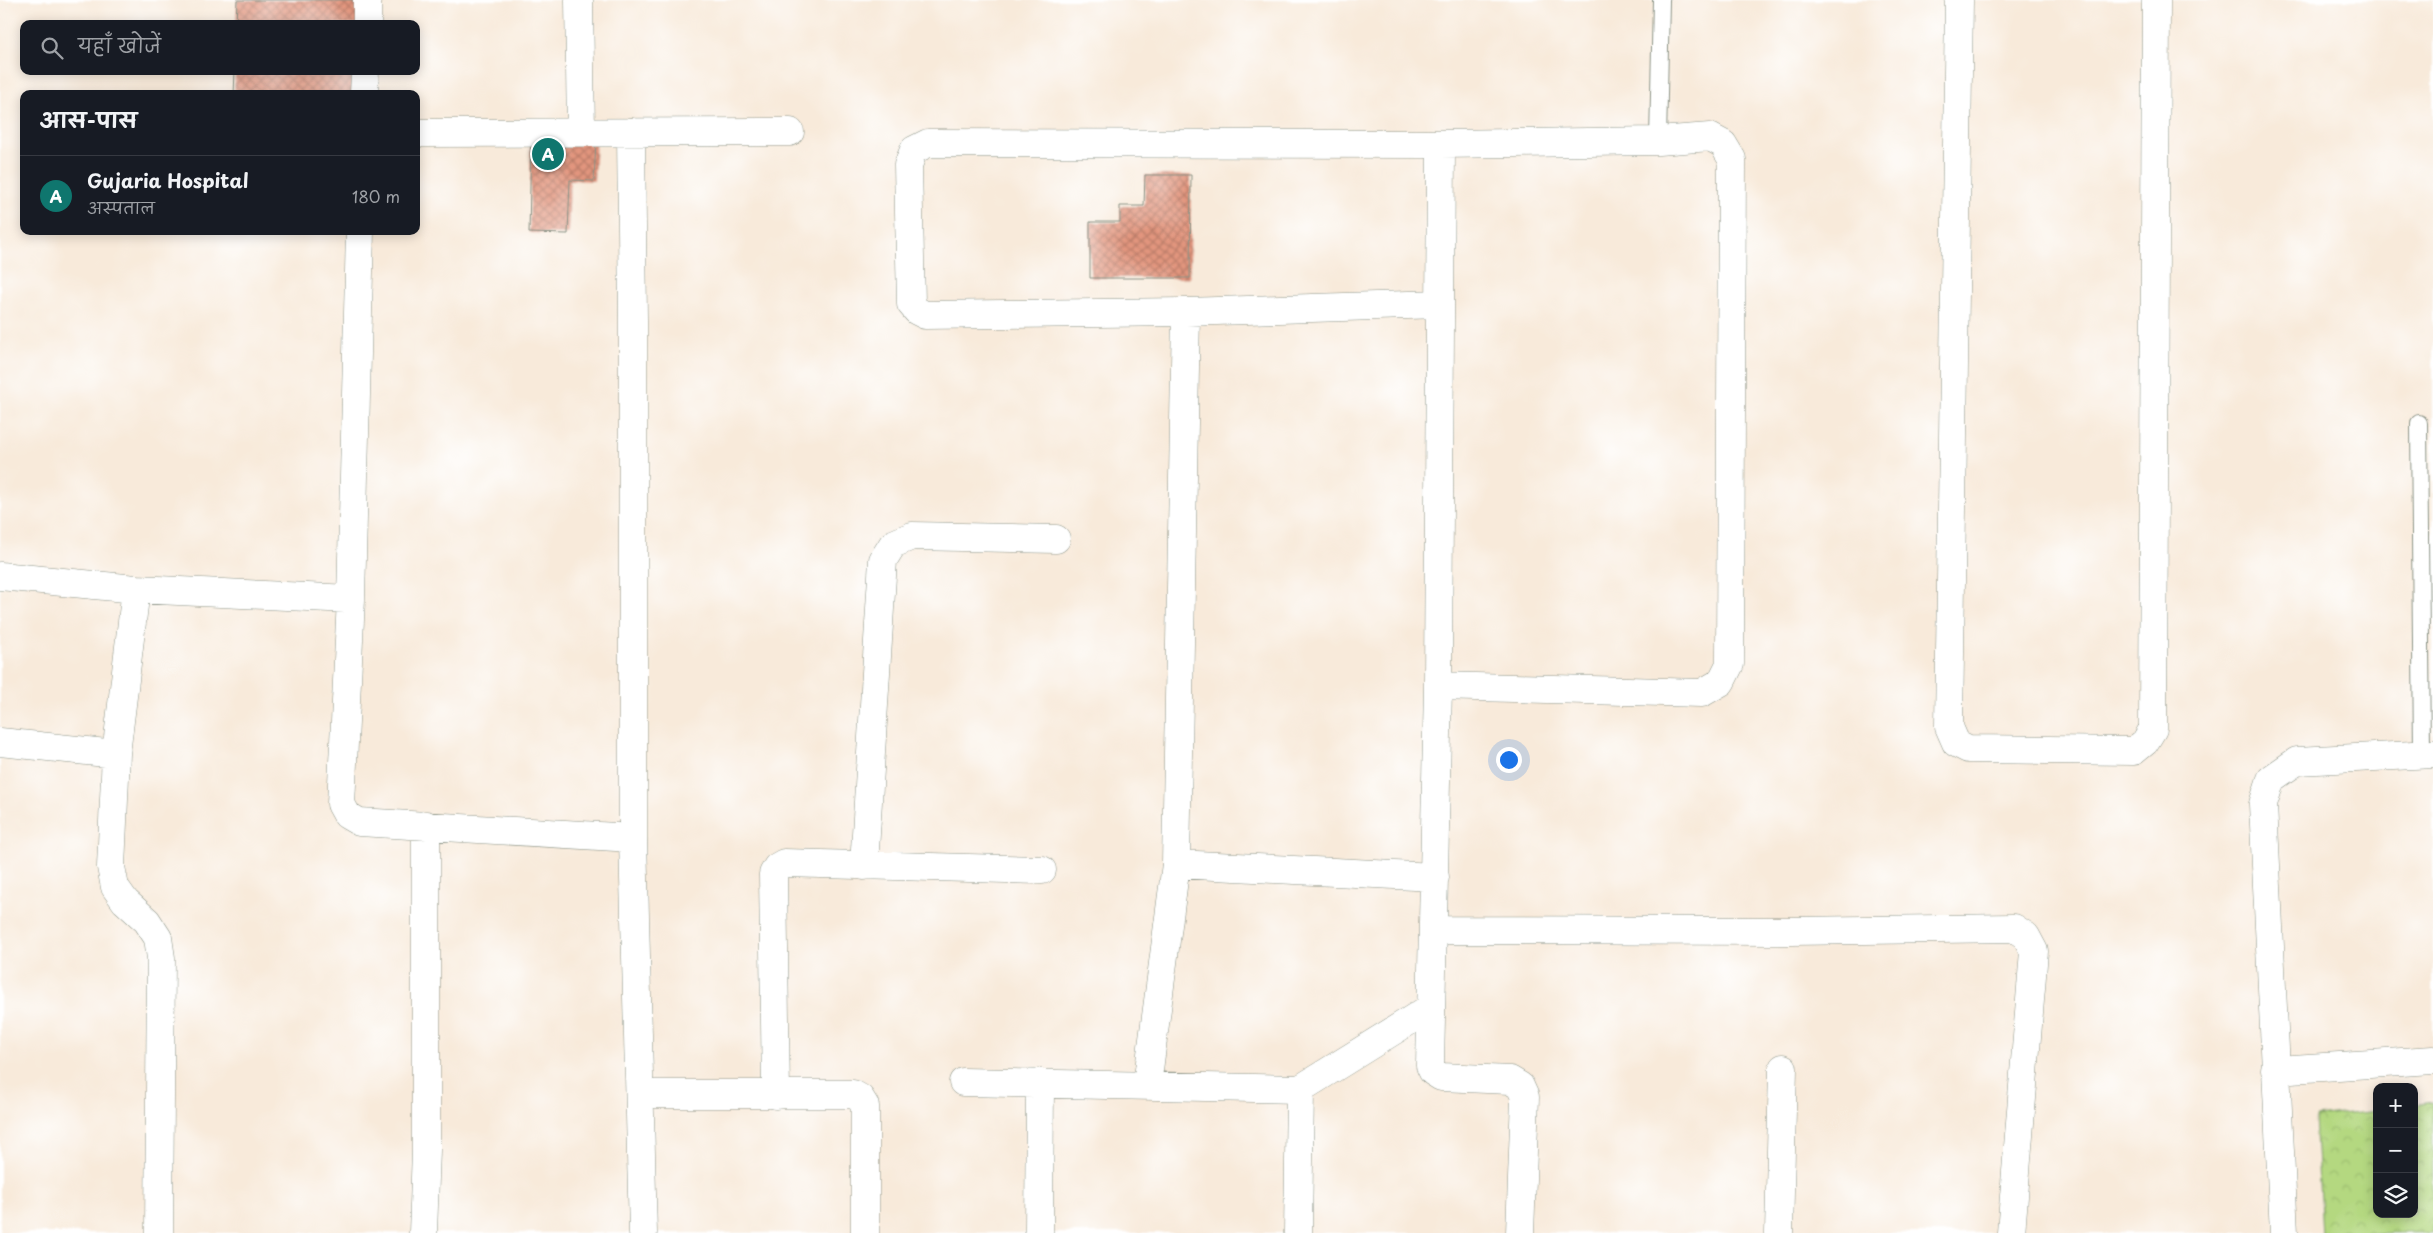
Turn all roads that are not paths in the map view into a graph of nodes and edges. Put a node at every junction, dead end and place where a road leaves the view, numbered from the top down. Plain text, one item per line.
1 (367, 0) edge
2 (579, 0) edge
3 (1661, 0) edge
4 (1959, 0) edge
5 (2156, 0) edge
6 (367, 20) edge
7 (365, 75) edge
8 (364, 90) edge
9 (581, 132) junction
10 (630, 132) junction
11 (790, 132) dead end
12 (420, 133) edge
13 (1658, 141) junction
14 (1441, 144) junction
15 (360, 235) edge
16 (1440, 304) junction
17 (1186, 312) junction
18 (2419, 422) dead end
19 (1056, 540) dead end
20 (0, 576) edge
21 (136, 589) junction
22 (351, 599) junction
23 (1438, 686) junction
24 (0, 742) edge
25 (116, 754) junction
26 (2427, 754) edge
27 (426, 825) junction
28 (632, 838) junction
29 (1176, 864) junction
30 (864, 866) junction
31 (1042, 870) dead end
32 (1435, 877) junction
33 (1433, 930) junction
34 (1430, 1008) junction
35 (2433, 1060) edge
36 (1782, 1068) dead end
37 (2275, 1070) junction
38 (963, 1082) dead end
39 (1040, 1083) junction
40 (1147, 1085) junction
41 (1300, 1089) junction
42 (640, 1094) junction
43 (776, 1095) junction
44 (159, 1233) edge
45 (423, 1233) edge
46 (644, 1233) edge
47 (864, 1233) edge
48 (1039, 1233) edge
49 (1298, 1233) edge
50 (1520, 1233) edge
51 (1779, 1233) edge
52 (2011, 1233) edge
53 (2284, 1233) edge

1 - 6 street
2 - 9 street
3 - 13 lane
4 - 5 street
7 - 8 street
9 - 10 street
9 - 12 street
10 - 11 street
10 - 28 street
13 - 14 street
13 - 23 street
14 - 16 street
14 - 17 street
15 - 22 street
16 - 17 street
16 - 23 street
17 - 29 street
18 - 26 lane
19 - 30 street
20 - 21 street
21 - 22 street
21 - 25 street
22 - 27 street
23 - 32 street
24 - 25 street
25 - 44 street
26 - 37 street
27 - 28 street
27 - 45 street
28 - 42 street
29 - 32 street
29 - 40 street
30 - 31 street
30 - 43 street
32 - 33 street
33 - 34 street
33 - 52 street
34 - 41 street
34 - 50 street
35 - 37 street
36 - 51 street
37 - 53 street
38 - 39 street
39 - 40 street
39 - 48 street
40 - 41 street
41 - 49 street
42 - 43 street
42 - 46 street
43 - 47 street

